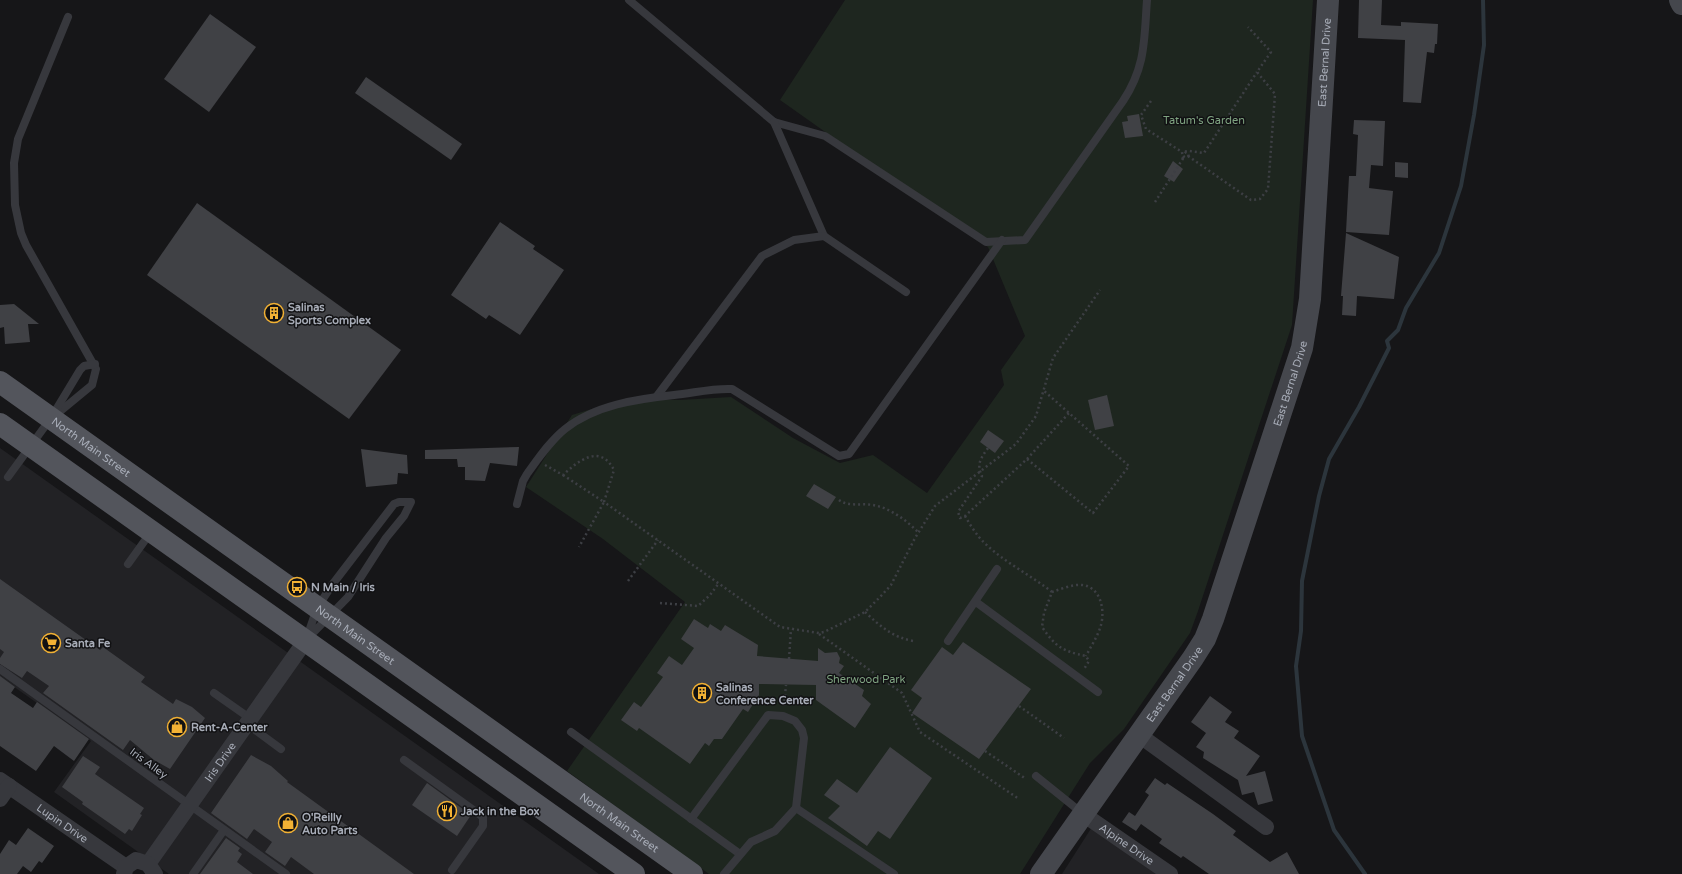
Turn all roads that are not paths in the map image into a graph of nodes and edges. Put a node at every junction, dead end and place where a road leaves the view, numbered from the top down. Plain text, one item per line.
1 (629, 0) edge
2 (1146, 0) edge
3 (1328, 0) edge
4 (1680, 0) edge
5 (1682, 4) edge
6 (68, 17) dead end
7 (774, 122) junction
8 (824, 236) junction
9 (1002, 240) junction
10 (906, 292) dead end
11 (95, 364) junction
12 (0, 382) edge
13 (657, 396) junction
14 (51, 418) junction
15 (0, 424) edge
16 (31, 445) junction
17 (8, 477) dead end
18 (516, 504) dead end
19 (373, 531) junction
20 (152, 532) junction
21 (386, 538) junction
22 (128, 564) dead end
23 (996, 569) dead end
24 (976, 602) junction
25 (324, 612) junction
26 (306, 640) junction
27 (948, 641) dead end
28 (0, 669) edge
29 (1098, 692) dead end
30 (214, 693) dead end
31 (249, 721) junction
32 (571, 732) dead end
33 (1139, 735) junction
34 (281, 749) dead end
35 (404, 760) dead end
36 (1034, 780) road end
37 (3, 788) edge
38 (189, 805) junction
39 (796, 808) junction
40 (1083, 814) junction
41 (691, 819) junction
42 (1266, 827) dead end
43 (224, 830) junction
44 (740, 854) junction
45 (152, 869) edge
46 (125, 870) edge
47 (452, 870) dead end
48 (193, 874) edge
49 (286, 874) edge
50 (634, 874) edge
51 (692, 874) edge
52 (724, 874) edge
53 (894, 874) edge
54 (1041, 874) edge
55 (1170, 874) edge

1 - 7 lane
2 - 9 lane
3 - 33 main road, East Bernal Drive
4 - 5 main road
6 - 11 lane
7 - 8 lane
7 - 9 lane
8 - 10 lane
8 - 13 lane
9 - 13 lane
11 - 14 lane
11 - 14 lane
12 - 14 main road, North Main Street
13 - 18 lane
14 - 16 lane
14 - 25 main road, North Main Street
15 - 16 main road
16 - 17 lane
16 - 20 main road
19 - 21 lane
19 - 21 lane
19 - 25 lane
20 - 22 lane
20 - 26 main road
21 - 25 lane
23 - 24 lane
24 - 27 lane
24 - 29 lane
25 - 26 lane
25 - 26 lane
25 - 51 main road, North Main Street
26 - 31 street, Iris Drive
26 - 50 main road
28 - 38 lane, Iris Alley
30 - 31 lane
31 - 34 lane
31 - 38 street, Iris Drive
32 - 41 lane
33 - 40 main road, East Bernal Drive
33 - 42 street
35 - 47 lane
36 - 40 lane
37 - 46 street, Lupin Drive
38 - 43 lane, Iris Alley
38 - 45 street, Iris Drive
39 - 41 lane
39 - 44 lane
39 - 53 lane
40 - 54 main road, East Bernal Drive
40 - 55 street, Alpine Drive
41 - 44 lane
43 - 48 lane
43 - 49 lane, Iris Alley
44 - 52 lane
45 - 46 street

